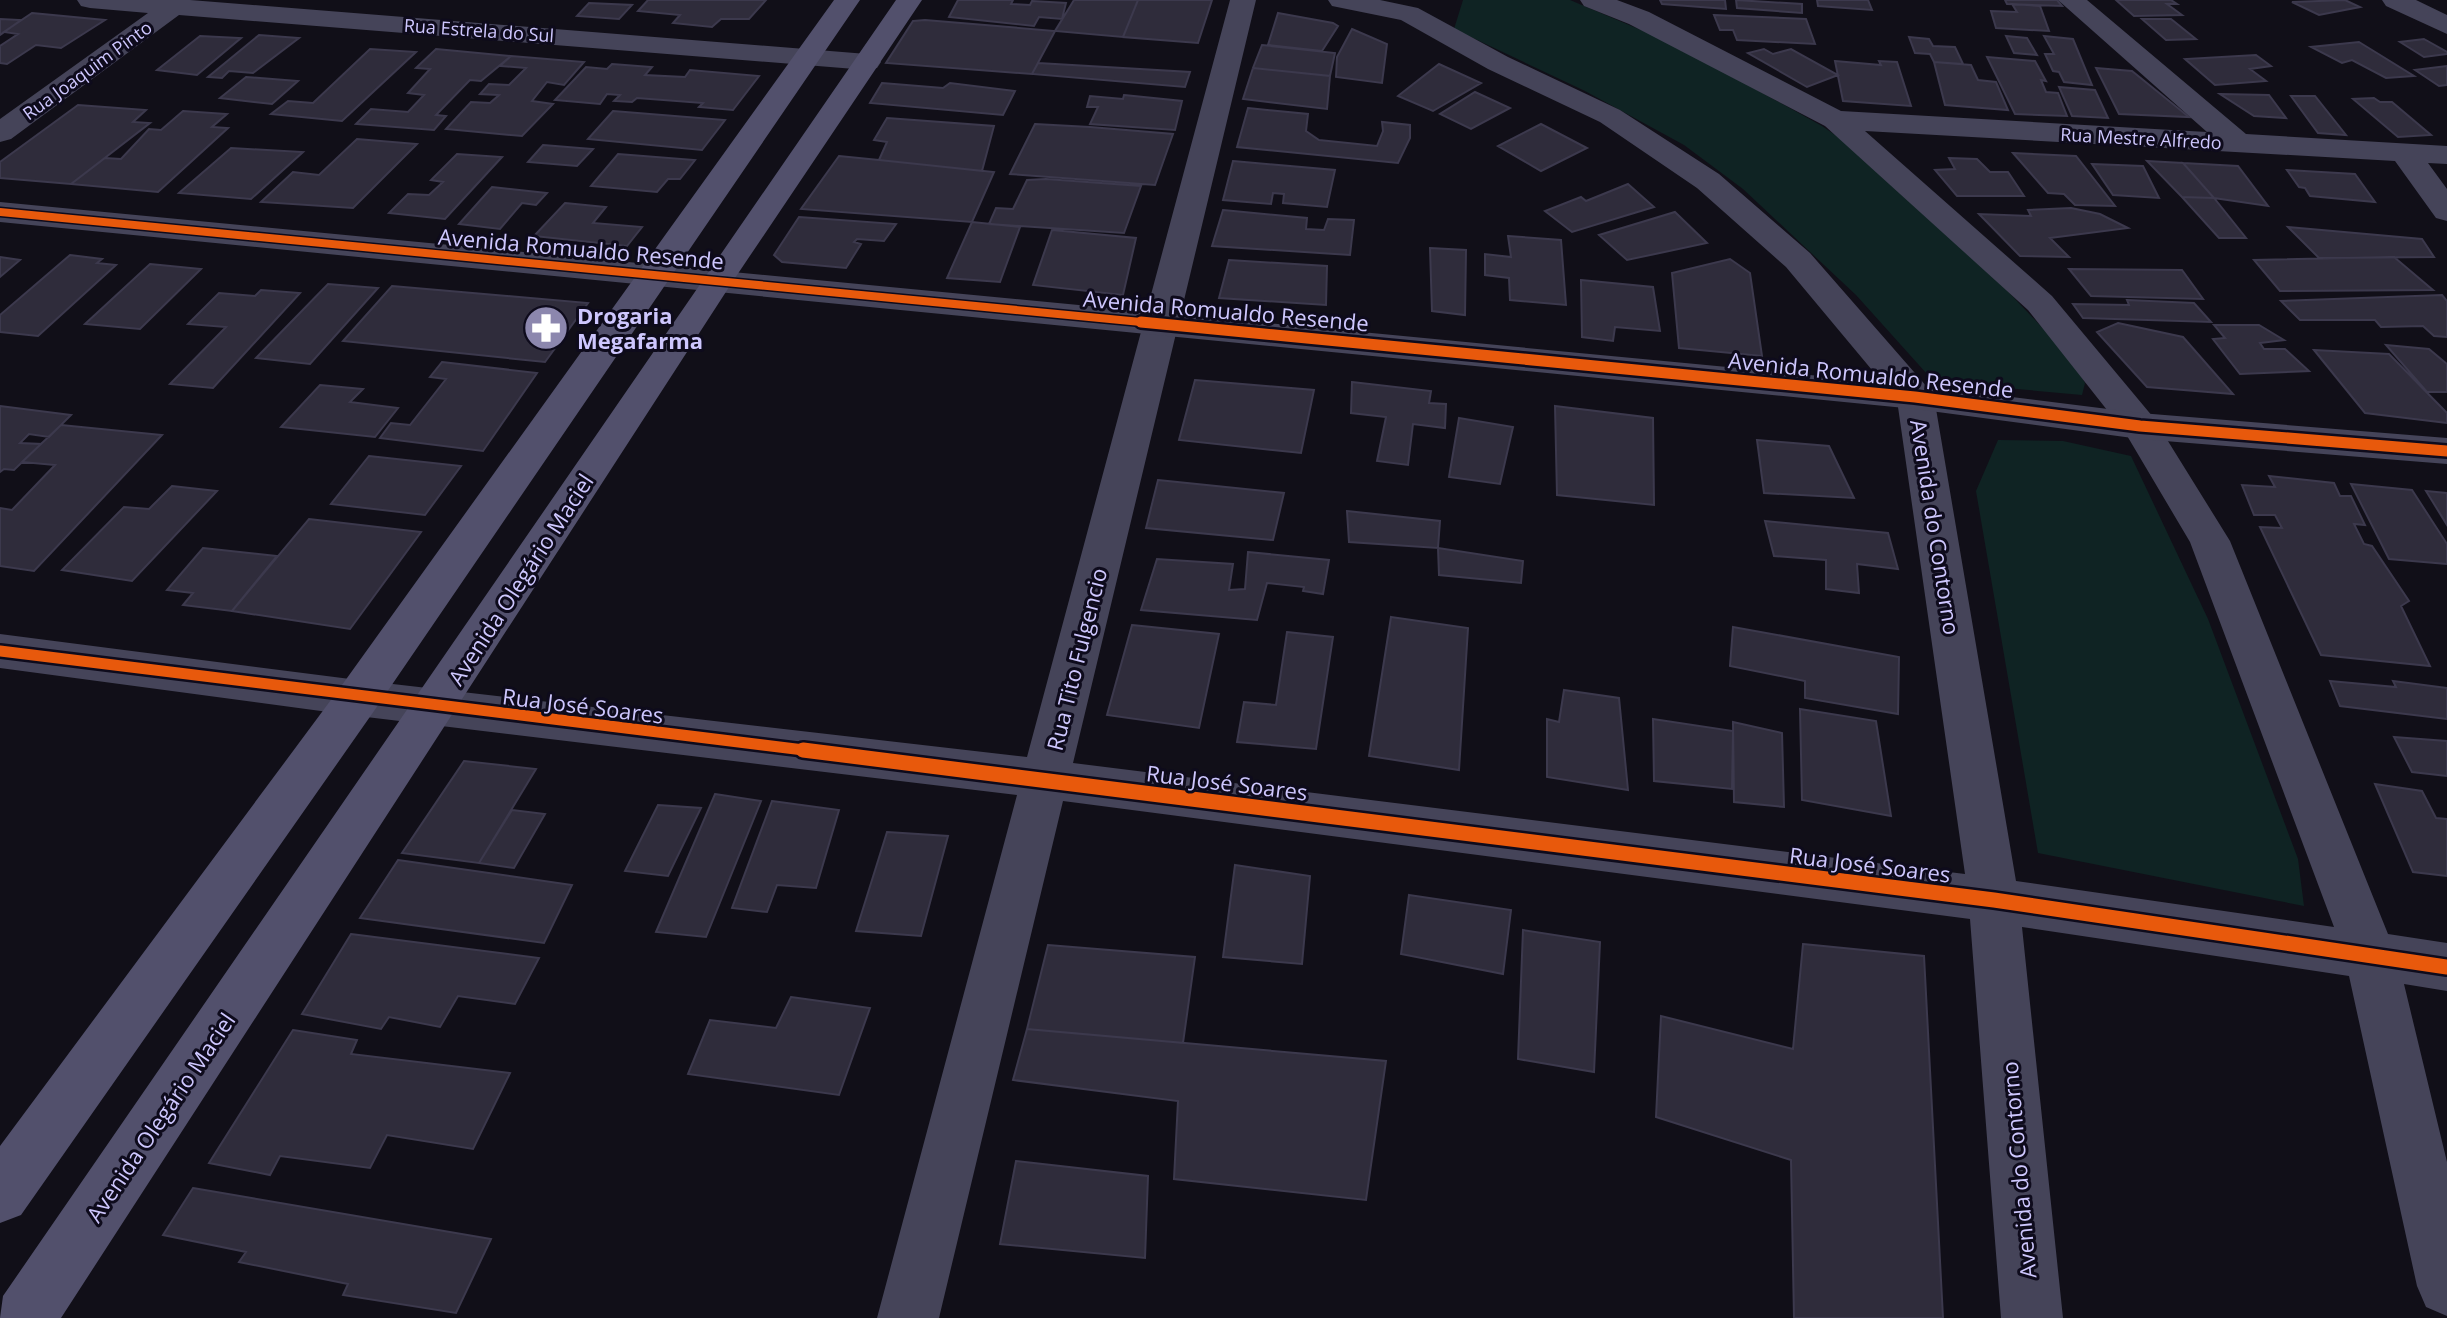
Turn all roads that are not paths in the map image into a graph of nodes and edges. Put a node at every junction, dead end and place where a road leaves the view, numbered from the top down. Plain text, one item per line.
1 (90, 0) edge
2 (847, 0) edge
3 (909, 0) edge
4 (1243, 0) edge
5 (1341, 0) edge
6 (1593, 0) edge
7 (2071, 0) edge
8 (2395, 0) edge
9 (173, 7) junction
10 (1414, 7) edge
11 (2447, 26) edge
12 (806, 56) junction
13 (867, 62) junction
14 (1835, 120) junction
15 (0, 133) edge
16 (2239, 144) junction
17 (2404, 152) junction
18 (2447, 155) edge
19 (2447, 211) edge
20 (0, 212) edge
21 (655, 276) junction
22 (716, 281) junction
23 (1159, 324) junction
24 (1915, 397) junction
25 (2140, 426) junction
26 (2447, 451) edge
27 (0, 651) edge
28 (358, 698) junction
29 (435, 708) junction
30 (1047, 779) junction
31 (1994, 900) junction
32 (2371, 957) junction
33 (2447, 967) edge
34 (0, 1194) edge
35 (2447, 1286) edge
36 (25, 1318) edge
37 (908, 1318) edge
38 (2032, 1318) edge

1 - 9 street, Rua Estrela do Sul
2 - 12 main road
3 - 13 main road, Avenida Olegário Maciel
4 - 23 street, Rua Tito Fulgencio
5 - 10 street, Avenida do Contorno
6 - 14 street
7 - 16 street
8 - 11 street
9 - 12 street, Rua Estrela do Sul
9 - 15 street, Rua Joaquim Pinto
10 - 24 street, Avenida do Contorno
12 - 13 street, Rua Estrela do Sul
12 - 21 main road
13 - 22 main road, Avenida Olegário Maciel
14 - 16 street, Rua Mestre Alfredo
14 - 25 street
16 - 17 street, Rua Mestre Alfredo
17 - 18 street, Rua Mestre Alfredo
17 - 19 street
20 - 21 street, Avenida Romualdo Resende
21 - 22 street, Avenida Romualdo Resende
21 - 28 main road
22 - 23 street, Avenida Romualdo Resende
22 - 29 main road, Avenida Olegário Maciel
23 - 24 street, Avenida Romualdo Resende
23 - 30 street, Rua Tito Fulgencio
24 - 25 street, Avenida Romualdo Resende
24 - 31 street, Avenida do Contorno
25 - 26 street, Avenida Romualdo Resende
25 - 32 street
27 - 28 street, Rua José Soares
28 - 29 street, Rua José Soares
28 - 34 main road
29 - 30 street, Rua José Soares
29 - 36 main road, Avenida Olegário Maciel
30 - 31 street, Rua José Soares
30 - 37 street, Rua Tito Fulgencio
31 - 32 street, Rua José Soares
31 - 38 street, Avenida do Contorno
32 - 33 street, Rua José Soares
32 - 35 street

